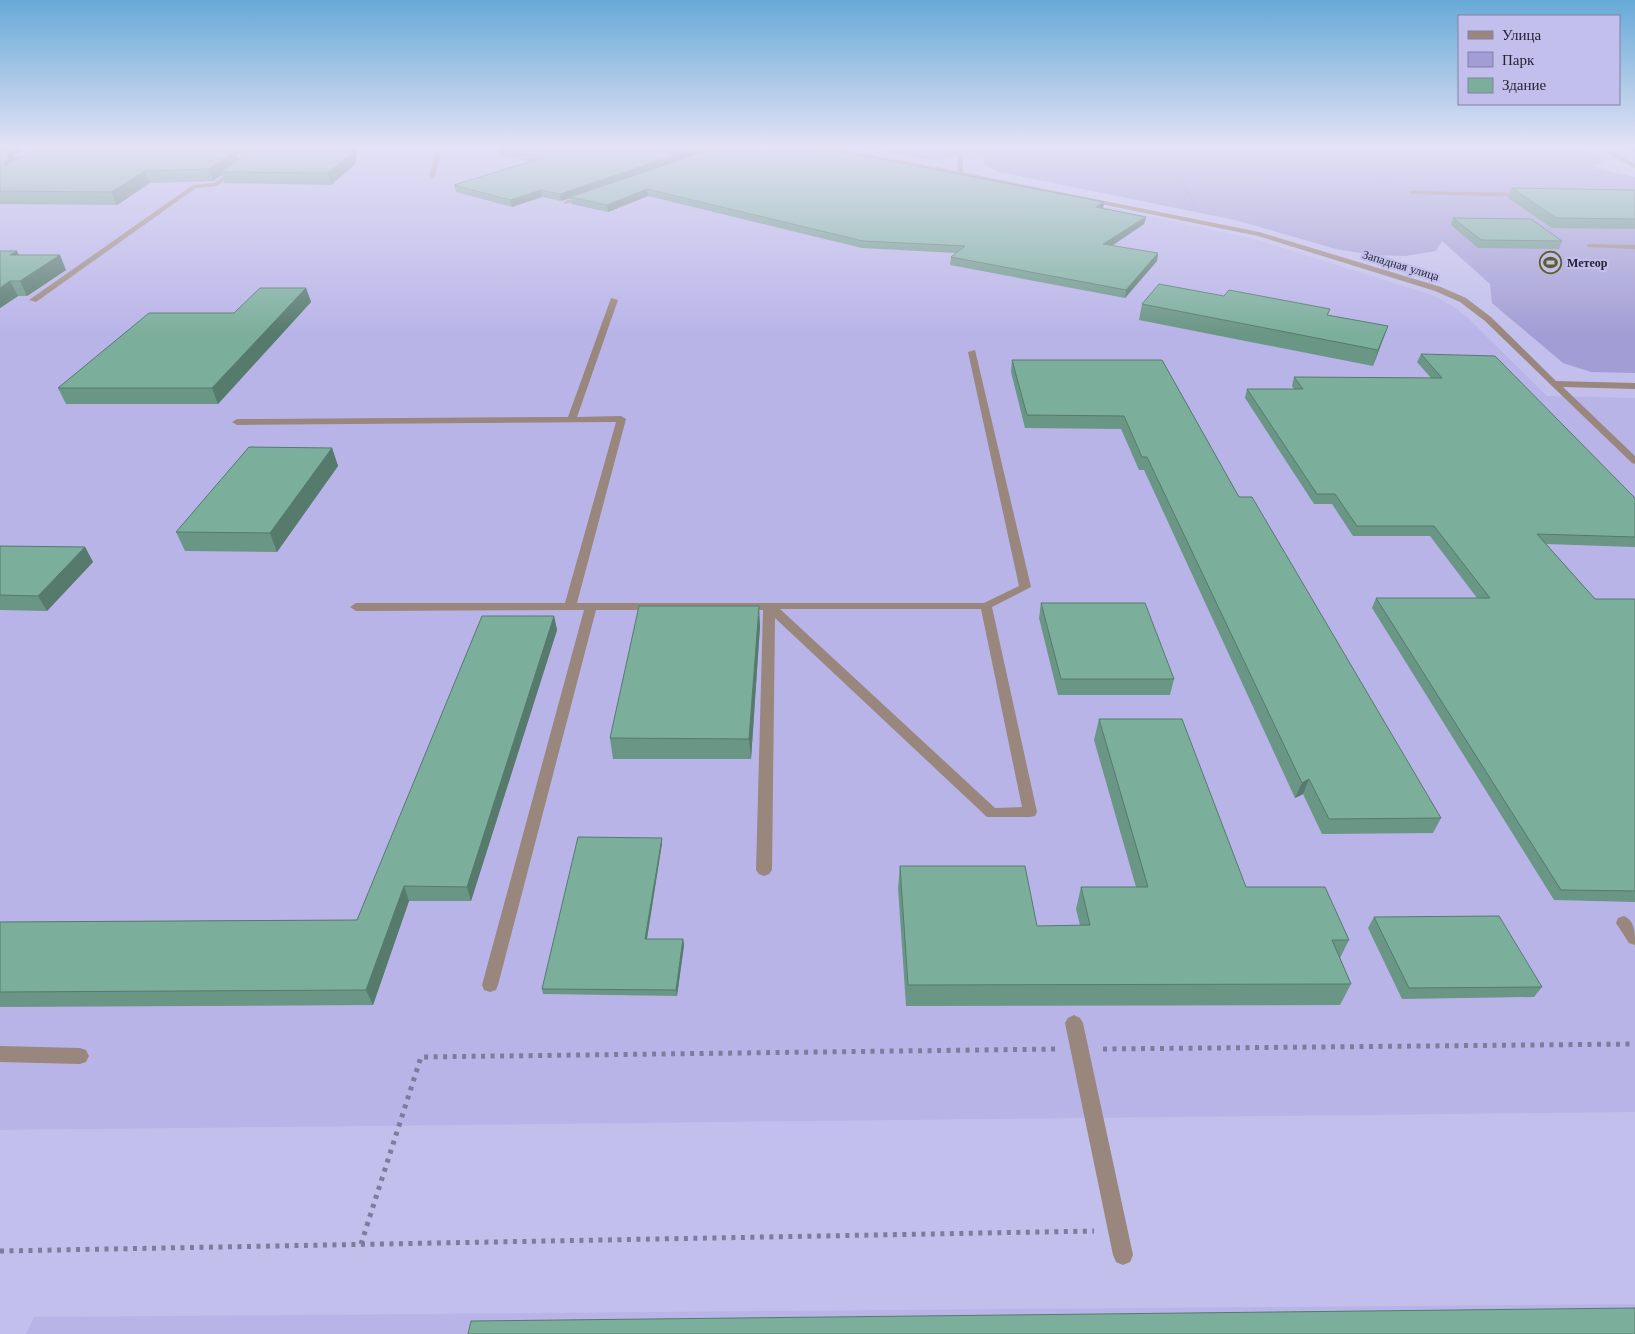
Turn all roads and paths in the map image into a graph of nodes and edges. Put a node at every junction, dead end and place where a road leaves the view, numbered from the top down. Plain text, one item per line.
1 (161, 209) edge
2 (1136, 209) edge
3 (1589, 246) dead end
4 (1635, 247) edge
5 (34, 300) dead end
6 (614, 300) dead end
7 (972, 352) dead end
8 (1556, 384) junction
9 (1635, 386) edge
10 (572, 419) junction
11 (237, 422) dead end
12 (1635, 461) edge
13 (356, 606) dead end
14 (570, 606) junction
15 (591, 606) junction
16 (769, 606) junction
17 (986, 606) junction
18 (764, 870) dead end
19 (1624, 923) dead end
20 (1635, 938) edge
21 (490, 986) dead end
22 (1074, 1023) dead end
23 (1635, 1044) edge
24 (1079, 1049) junction
25 (0, 1054) edge
26 (80, 1056) dead end
27 (1117, 1231) junction
28 (361, 1244) junction
29 (0, 1251) edge
30 (1123, 1254) dead end

1 - 5 street
2 - 8 street, Западная улица
3 - 4 street
6 - 10 street
7 - 17 street
8 - 9 street
8 - 12 street, Западная улица
10 - 11 street
10 - 14 street
13 - 14 street
14 - 15 street
15 - 16 street
15 - 21 street
16 - 17 street
16 - 17 street
16 - 18 street
19 - 20 street
22 - 24 street
23 - 24 path
24 - 27 street
24 - 28 path
25 - 26 street
27 - 28 path
27 - 30 street
28 - 29 path

